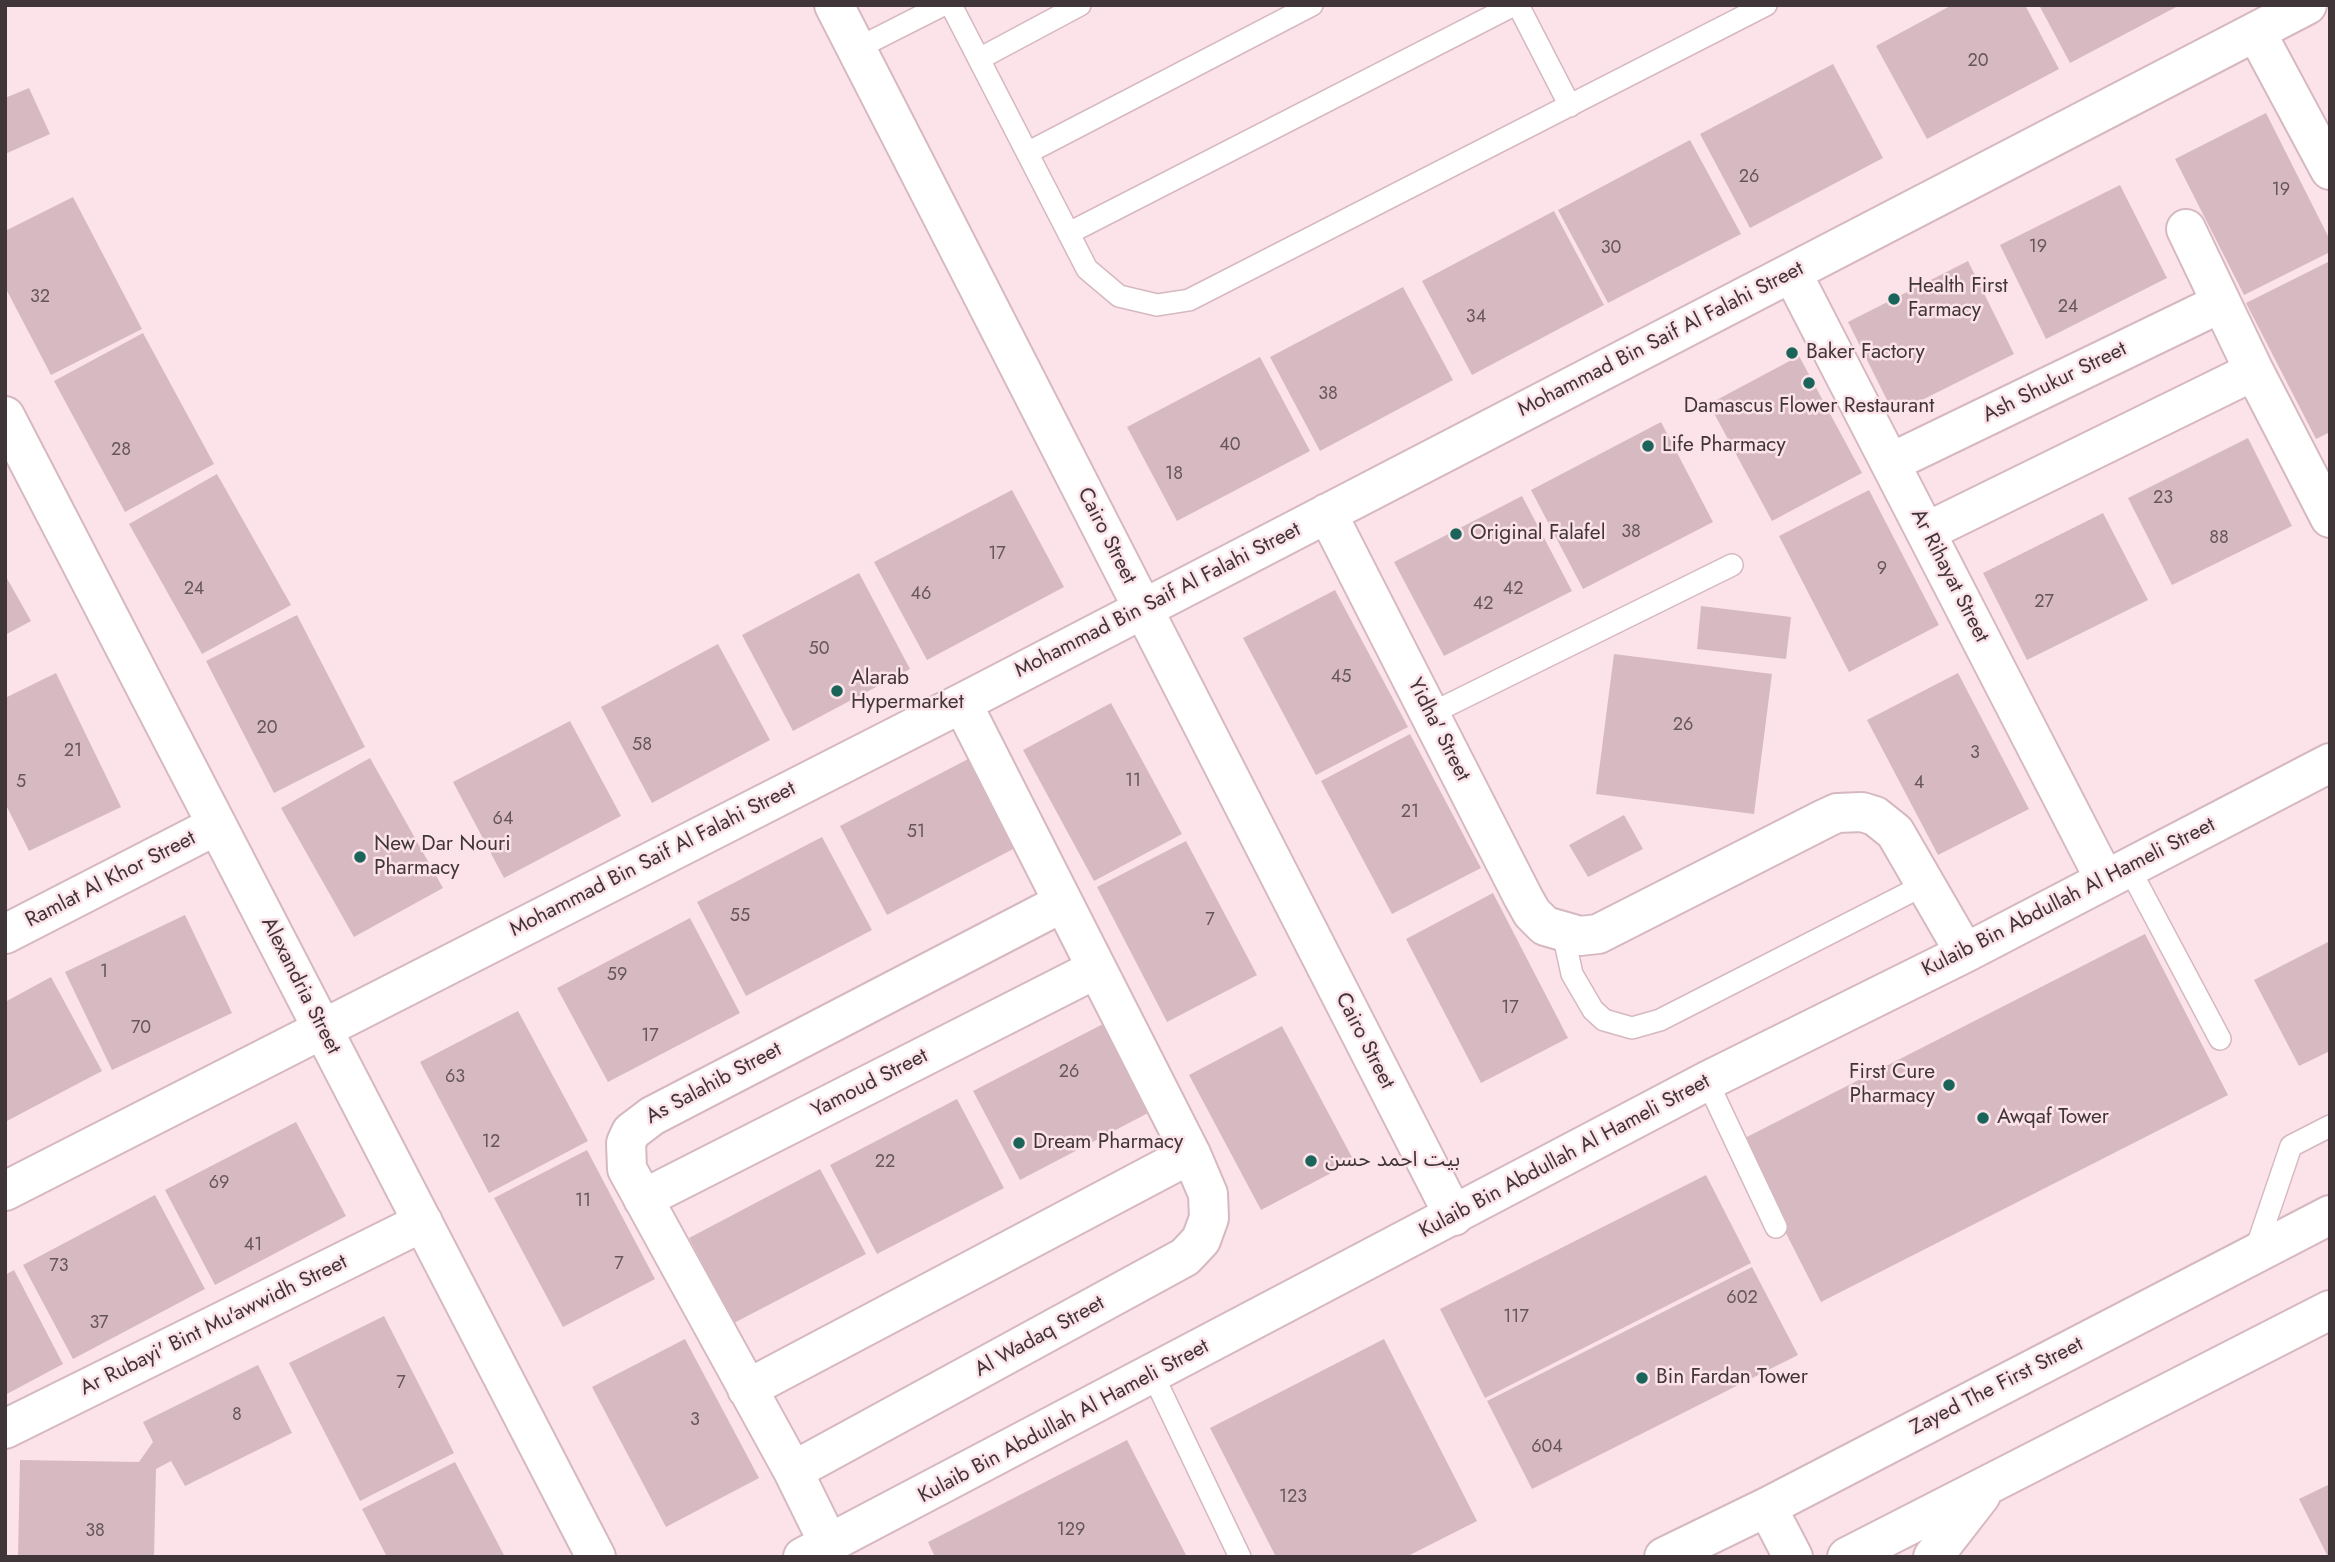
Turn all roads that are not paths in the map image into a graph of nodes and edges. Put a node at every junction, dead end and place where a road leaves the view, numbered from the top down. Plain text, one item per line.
1 (834, 5) edge
2 (943, 5) edge
3 (951, 5) edge
4 (1080, 5) edge
5 (1312, 5) edge
6 (1516, 5) edge
7 (1766, 5) edge
8 (2279, 15) edge
9 (856, 49) junction
10 (979, 59) junction
11 (1570, 106) junction
12 (1027, 153) junction
13 (2330, 170) edge
14 (2186, 229) dead end
15 (1069, 233) junction
16 (1792, 273) junction
17 (2221, 303) junction
18 (2254, 371) junction
19 (10, 437) edge
20 (1890, 463) junction
21 (1327, 513) junction
22 (2330, 518) edge
23 (1926, 532) junction
24 (1732, 565) dead end
25 (1142, 608) junction
26 (962, 703) junction
27 (1430, 715) junction
28 (2330, 763) edge
29 (217, 825) junction
30 (2117, 874) junction
31 (1926, 884) junction
32 (1062, 903) junction
33 (1563, 933) junction
34 (5, 934) edge
35 (1965, 953) junction
36 (1096, 969) junction
37 (322, 1029) junction
38 (2220, 1039) dead end
39 (1707, 1081) junction
40 (2330, 1126) edge
41 (1195, 1163) junction
42 (638, 1189) junction
43 (5, 1191) edge
44 (2330, 1215) edge
45 (1454, 1216) junction
46 (423, 1222) junction
47 (1776, 1227) dead end
48 (2254, 1255) junction
49 (2329, 1311) edge
50 (1153, 1375) junction
51 (747, 1389) junction
52 (5, 1429) edge
53 (793, 1471) junction
54 (1995, 1480) junction
55 (1767, 1507) junction
56 (816, 1551) edge
57 (1668, 1556) edge
58 (596, 1557) edge
59 (1240, 1557) edge
60 (1793, 1557) edge
61 (1847, 1557) edge
62 (1933, 1557) edge

1 - 9 street, Cairo Street
2 - 9 lane
3 - 10 lane
4 - 10 lane
5 - 12 lane
6 - 11 lane
6 - 15 lane
7 - 11 lane
8 - 13 street
8 - 16 street, Mohammad Bin Saif Al Falahi Street
9 - 25 street, Cairo Street
10 - 12 lane
11 - 15 lane
12 - 15 lane
14 - 17 street
16 - 20 street, Ar Rihayat Street
16 - 21 street, Mohammad Bin Saif Al Falahi Street
17 - 18 street
17 - 20 street, Ash Shukur Street
18 - 22 street
18 - 23 street
19 - 29 street, Alexandria Street
20 - 23 street, Ar Rihayat Street
21 - 25 street, Mohammad Bin Saif Al Falahi Street
21 - 27 street, Yidha' Street
23 - 30 street, Ar Rihayat Street
24 - 27 lane
25 - 26 street, Mohammad Bin Saif Al Falahi Street
25 - 45 street, Cairo Street
26 - 32 street, Al Wadaq Street
26 - 37 street, Mohammad Bin Saif Al Falahi Street
27 - 33 street, Yidha' Street
28 - 30 street, Kulaib Bin Abdullah Al Hameli Street
29 - 34 street, Ramlat Al Khor Street
29 - 37 street, Alexandria Street
30 - 35 street, Kulaib Bin Abdullah Al Hameli Street
30 - 38 lane
31 - 33 street
31 - 33 lane
31 - 35 street
32 - 36 street, Al Wadaq Street
32 - 42 street, As Salahib Street
35 - 39 street, Kulaib Bin Abdullah Al Hameli Street
36 - 41 street, Al Wadaq Street
36 - 42 street, Yamoud Street
37 - 43 street, Mohammad Bin Saif Al Falahi Street
37 - 46 street, Alexandria Street
39 - 45 street, Kulaib Bin Abdullah Al Hameli Street
39 - 47 lane
40 - 48 lane
41 - 51 street
41 - 53 street, Al Wadaq Street
42 - 51 street, As Salahib Street
44 - 48 street, Zayed The First Street
45 - 50 street, Kulaib Bin Abdullah Al Hameli Street
46 - 52 street, Ar Rubayi' Bint Mu'awwidh Street
46 - 58 street, Alexandria Street
48 - 55 street, Zayed The First Street
49 - 54 street
50 - 56 street, Kulaib Bin Abdullah Al Hameli Street
50 - 59 lane
51 - 53 street, As Salahib Street
53 - 56 street, As Salahib Street
54 - 61 street
54 - 62 street
55 - 57 street, Zayed The First Street
55 - 60 street

